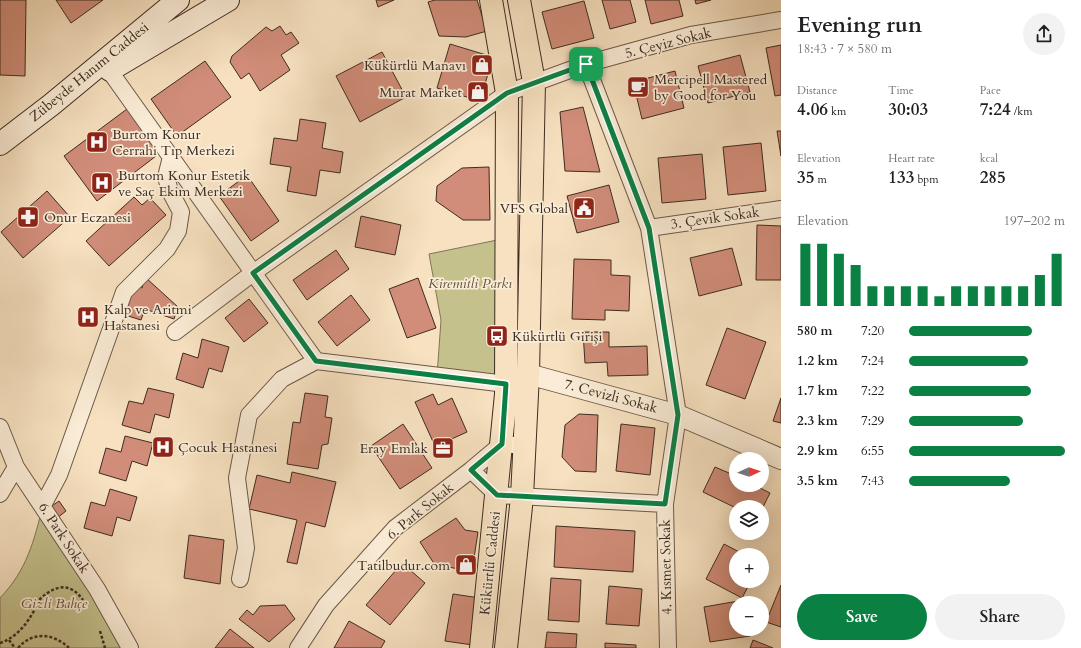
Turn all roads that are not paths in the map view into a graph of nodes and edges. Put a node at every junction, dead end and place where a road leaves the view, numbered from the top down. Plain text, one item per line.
1 (178, 0) edge
2 (228, 0) edge
3 (491, 0) edge
4 (519, 0) edge
5 (781, 20) edge
6 (586, 64) junction
7 (109, 70) junction
8 (534, 82) junction
9 (507, 93) junction
10 (51, 105) junction
11 (0, 144) edge
12 (171, 157) junction
13 (781, 209) edge
14 (649, 228) junction
15 (253, 273) junction
16 (175, 332) dead end
17 (316, 361) junction
18 (528, 374) junction
19 (506, 384) junction
20 (678, 415) junction
21 (0, 427) edge
22 (502, 444) junction
23 (524, 446) junction
24 (781, 459) edge
25 (16, 467) junction
26 (471, 470) junction
27 (0, 494) edge
28 (497, 495) junction
29 (522, 497) junction
30 (665, 504) junction
31 (43, 506) junction
32 (240, 579) dead end
33 (130, 648) edge
34 (298, 648) edge
35 (481, 648) edge
36 (506, 648) edge
37 (668, 648) edge

1 - 10 main road, Zübeyde Hanım Caddesi
2 - 7 main road
3 - 9 main road, Kükürtlü Caddesi
4 - 8 main road, Kükürtlü Caddesi
5 - 6 street, 5. Çeyiz Sokak
6 - 8 street, 5. Çeyiz Sokak
6 - 14 street, 4. Kısmet Sokak
7 - 10 main road
7 - 12 street
8 - 9 street, 5. Çeyiz Sokak
8 - 18 main road, Kükürtlü Caddesi
9 - 15 street, 5. Çeyiz Sokak
9 - 19 main road, Kükürtlü Caddesi
10 - 11 main road, Zübeyde Hanım Caddesi
12 - 15 street
12 - 31 street
13 - 14 street, 3. Çevik Sokak
14 - 20 street, 4. Kısmet Sokak
15 - 16 street, 5. Çeyiz Sokak
15 - 17 street
17 - 19 street
17 - 32 street
18 - 20 street, 7. Cevizli Sokak
18 - 23 main road, Kükürtlü Caddesi
19 - 22 main road, Kükürtlü Caddesi
20 - 24 street, 7. Cevizli Sokak
20 - 30 street, 4. Kısmet Sokak
21 - 25 street, 6. Park Sokak
22 - 23 street
22 - 26 street, 6. Park Sokak
22 - 28 main road, Kükürtlü Caddesi
23 - 29 main road, Kükürtlü Caddesi
25 - 27 street
25 - 31 street, 6. Park Sokak
26 - 28 street
26 - 34 street, 6. Park Sokak
28 - 29 street
28 - 35 main road, Kükürtlü Caddesi
29 - 30 street
29 - 36 main road, Kükürtlü Caddesi
30 - 37 street, 4. Kısmet Sokak
31 - 33 street, 6. Park Sokak

